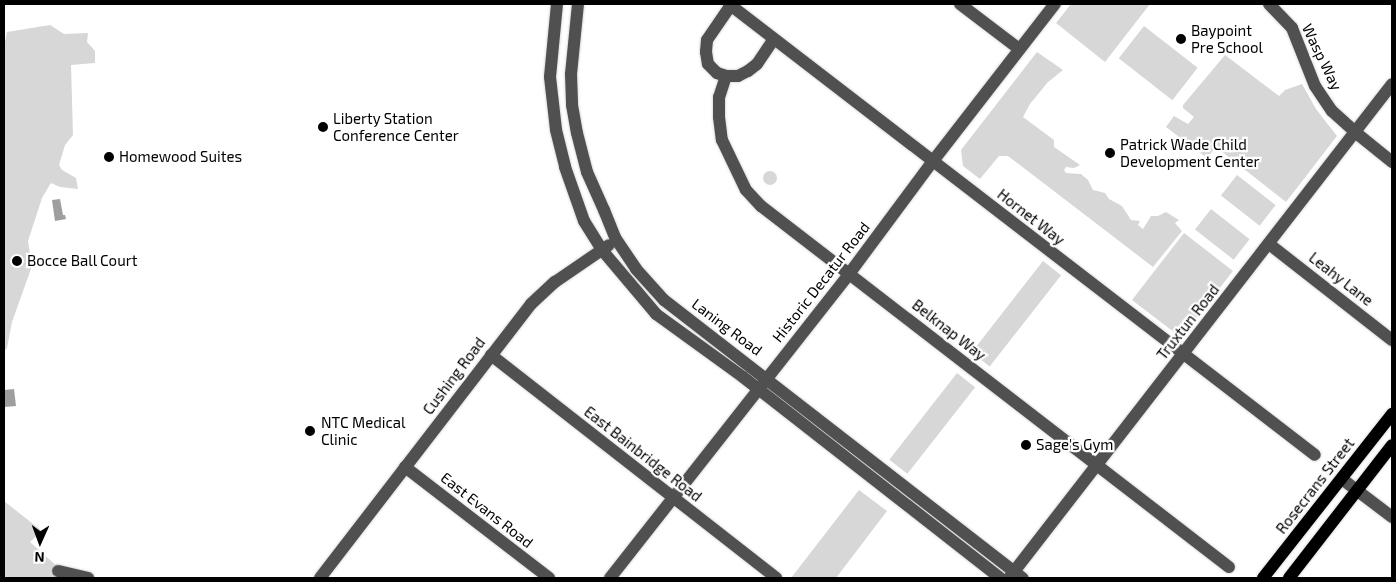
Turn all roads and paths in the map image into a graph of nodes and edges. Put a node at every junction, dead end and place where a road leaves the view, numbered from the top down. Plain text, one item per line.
1 (557, 4) edge
2 (578, 4) edge
3 (730, 4) edge
4 (960, 4) edge
5 (1055, 4) edge
6 (1269, 4) edge
7 (774, 39) junction
8 (1019, 49) junction
9 (726, 76) junction
10 (1392, 84) edge
11 (1355, 132) junction
12 (933, 162) junction
13 (1392, 162) edge
14 (616, 239) junction
15 (1269, 244) junction
16 (602, 250) junction
17 (849, 274) junction
18 (1392, 340) edge
19 (491, 354) junction
20 (1183, 355) junction
21 (768, 379) junction
22 (758, 390) junction
23 (1392, 414) edge
24 (1392, 444) edge
25 (1315, 455) dead end
26 (1098, 466) junction
27 (405, 467) junction
28 (1342, 479) junction
29 (1357, 490) junction
30 (672, 498) junction
31 (1392, 517) edge
32 (1229, 567) dead end
33 (58, 571) dead end
34 (1015, 576) edge
35 (88, 578) edge
36 (320, 578) edge
37 (549, 578) edge
38 (610, 578) edge
39 (776, 578) edge
40 (1000, 578) edge
41 (1263, 578) edge
42 (1289, 578) edge

1 - 16 street, Laning Road
2 - 14 street, Laning Road
3 - 7 street, Hornet Way
3 - 9 street
4 - 8 street
5 - 8 street, Historic Decatur Road
6 - 11 street, Wasp Way
7 - 9 street
7 - 12 street, Hornet Way
8 - 12 street, Historic Decatur Road
9 - 17 street, Belknap Way
10 - 11 street, Truxtun Road
11 - 13 street, Wasp Way
11 - 15 street, Truxtun Road
12 - 17 street, Historic Decatur Road
12 - 20 street, Hornet Way
14 - 16 street, Cushing Road
14 - 21 street, Laning Road
15 - 18 street, Leahy Lane
15 - 20 street, Truxtun Road
16 - 19 street, Cushing Road
16 - 22 street, Laning Road
17 - 21 street, Historic Decatur Road
17 - 26 street, Belknap Way
19 - 27 street, Cushing Road
19 - 30 street, East Bainbridge Road
20 - 25 street, Hornet Way
20 - 26 street, Truxtun Road
21 - 22 street, Historic Decatur Road
21 - 34 street, Laning Road
22 - 30 street, Historic Decatur Road
22 - 40 street, Laning Road
23 - 28 main road, Rosecrans Street
24 - 29 main road
26 - 32 street, Belknap Way
26 - 34 street, Truxtun Road
27 - 36 street, Cushing Road
27 - 37 street, East Evans Road
28 - 29 street
28 - 41 main road, Rosecrans Street
29 - 31 street
29 - 42 main road
30 - 38 street, Historic Decatur Road
30 - 39 street, East Bainbridge Road
33 - 35 street

